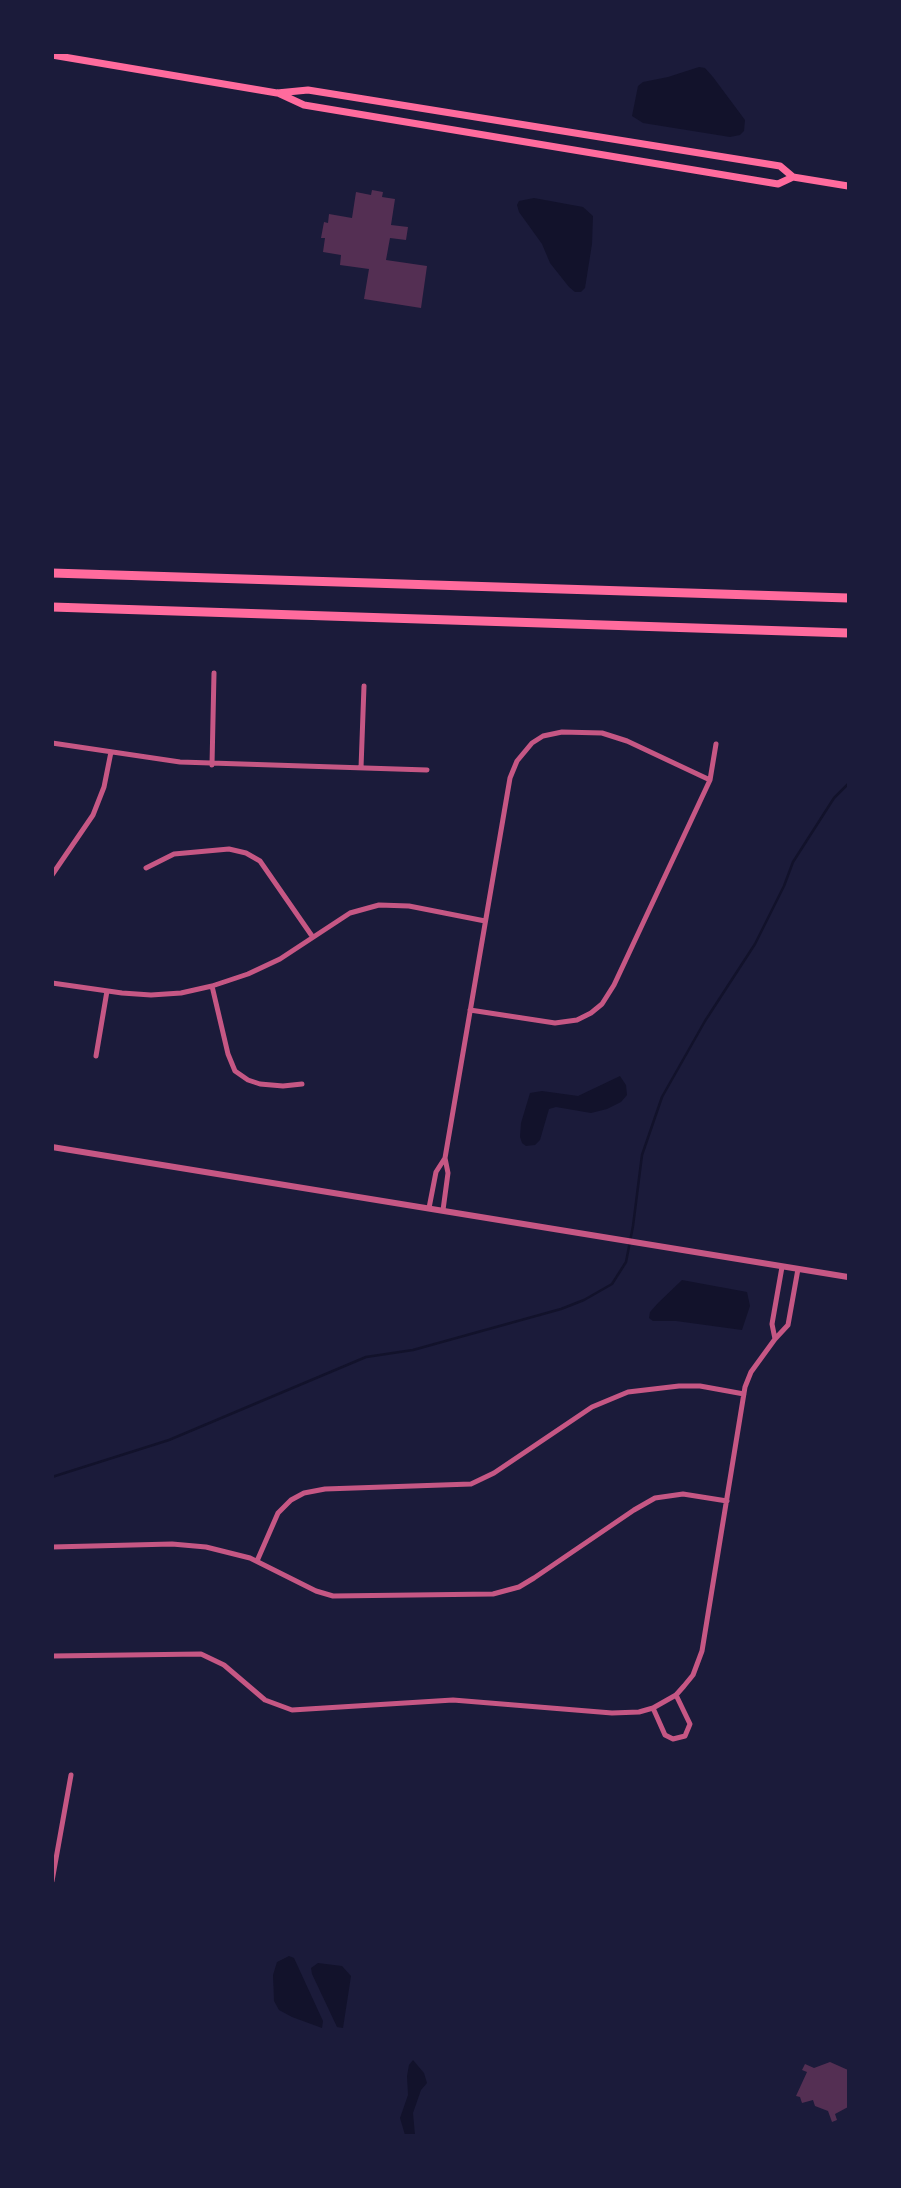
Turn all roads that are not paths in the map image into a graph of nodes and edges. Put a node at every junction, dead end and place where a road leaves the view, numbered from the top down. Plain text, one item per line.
1 (52, 55) edge
2 (277, 93) junction
3 (793, 177) junction
4 (849, 186) edge
5 (52, 573) edge
6 (849, 598) edge
7 (52, 607) edge
8 (849, 633) edge
9 (215, 673) dead end
10 (364, 686) dead end
11 (52, 743) edge
12 (716, 744) dead end
13 (111, 752) junction
14 (212, 765) junction
15 (361, 768) junction
16 (427, 771) dead end
17 (710, 780) junction
18 (146, 868) dead end
19 (52, 875) edge
20 (485, 921) junction
21 (312, 936) junction
22 (52, 983) edge
23 (212, 986) junction
24 (107, 991) junction
25 (470, 1010) junction
26 (96, 1056) dead end
27 (302, 1084) dead end
28 (52, 1147) edge
29 (445, 1158) junction
30 (429, 1208) junction
31 (443, 1210) junction
32 (782, 1266) junction
33 (798, 1269) junction
34 (849, 1277) edge
35 (775, 1339) junction
36 (744, 1394) junction
37 (727, 1501) junction
38 (52, 1547) edge
39 (257, 1561) junction
40 (52, 1656) edge
41 (676, 1695) junction
42 (653, 1708) junction
43 (71, 1775) dead end
44 (52, 1881) edge

1 - 2 main road
2 - 3 main road
2 - 3 main road
3 - 4 main road
5 - 6 highway
7 - 8 highway
9 - 14 street
10 - 15 street
11 - 13 street
12 - 17 street
13 - 14 street
13 - 19 street
14 - 15 street
15 - 16 street
17 - 20 street
17 - 25 street
18 - 21 street
20 - 21 street
20 - 25 street
21 - 23 street
22 - 24 street
23 - 24 street
23 - 27 street
24 - 26 street
25 - 29 street
28 - 30 street
29 - 30 street
29 - 31 street
30 - 31 street
31 - 32 street
32 - 33 street
32 - 35 street
33 - 34 street
33 - 35 street
35 - 36 street
36 - 37 street
36 - 39 street
37 - 39 street
37 - 41 street
38 - 39 street
40 - 42 street
41 - 42 street
41 - 42 street
43 - 44 street

